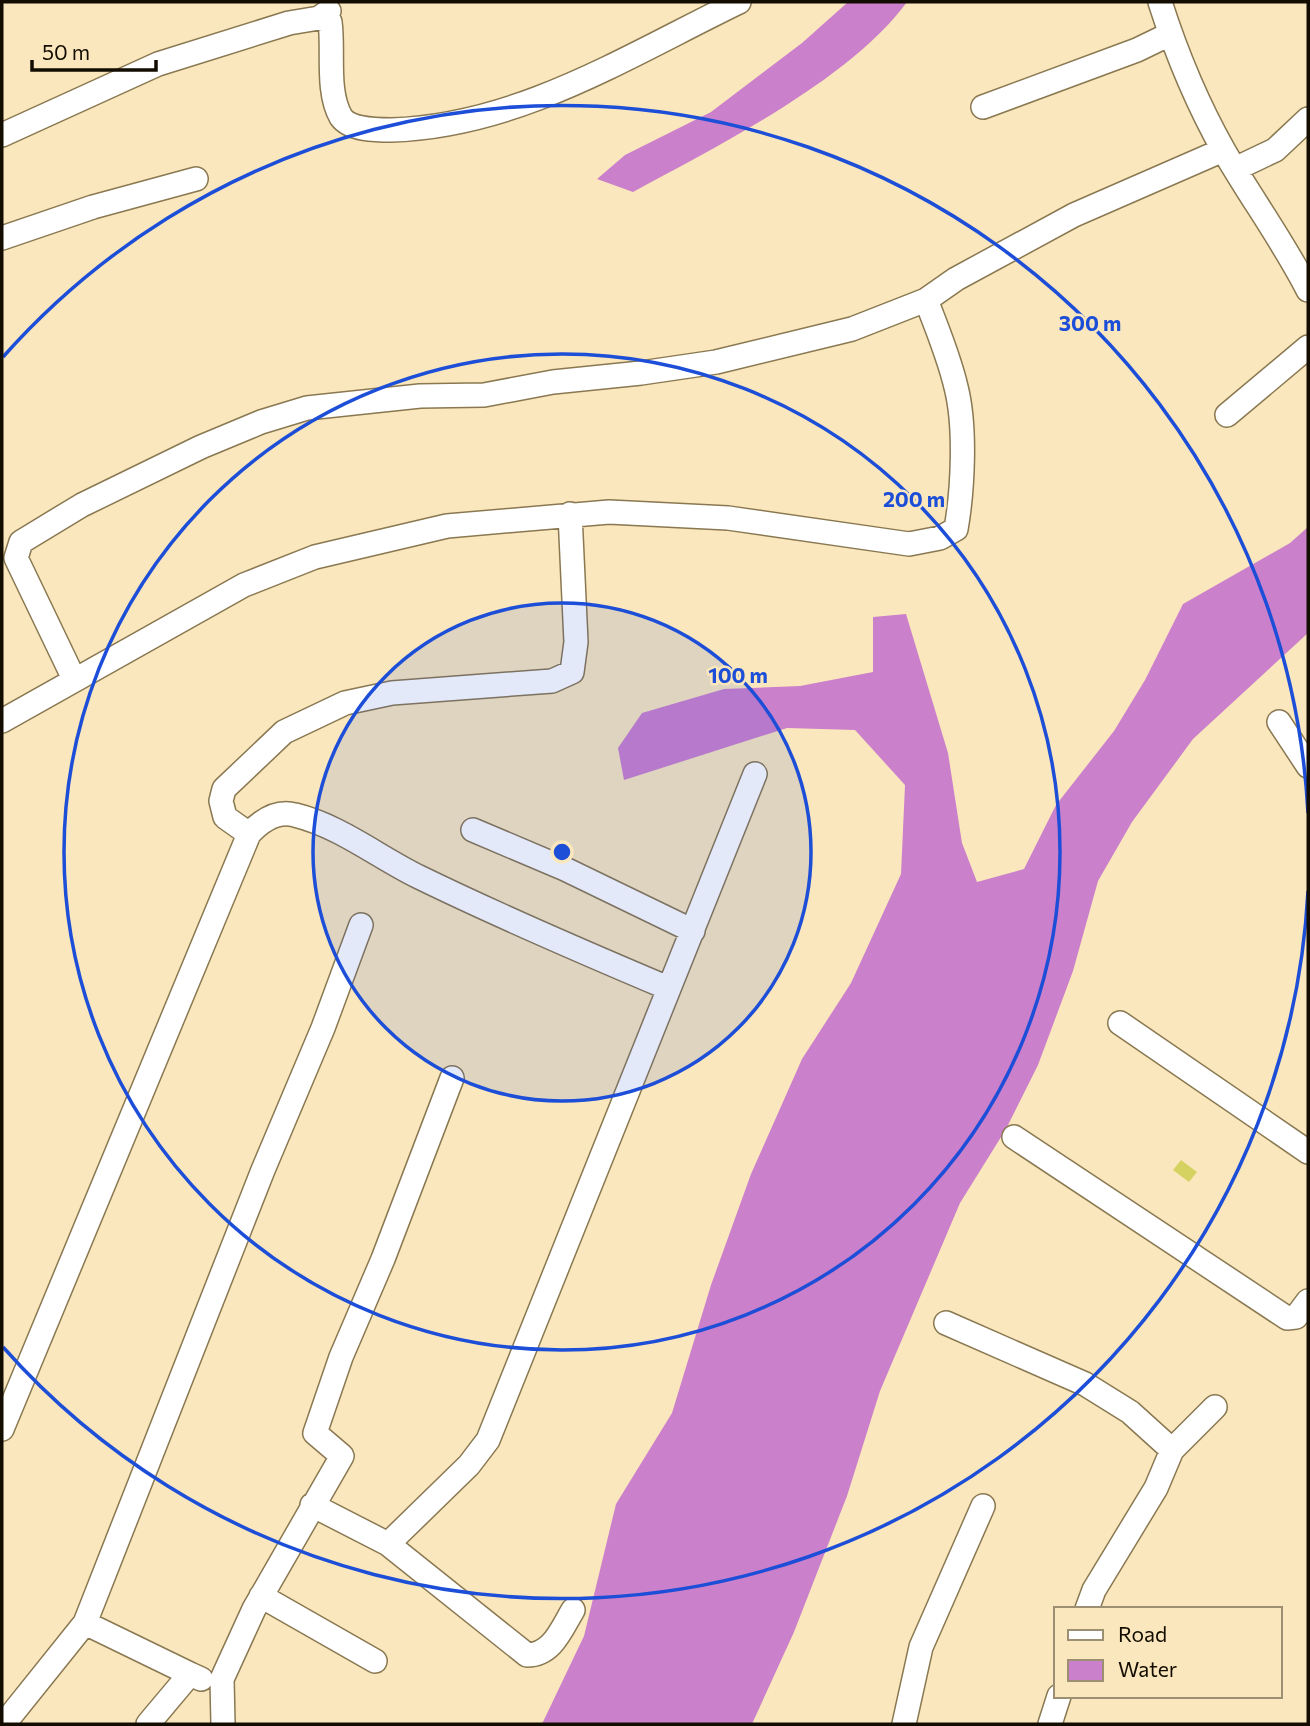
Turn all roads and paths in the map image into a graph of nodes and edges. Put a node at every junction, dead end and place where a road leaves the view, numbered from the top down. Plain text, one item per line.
1 (739, 2) edge
2 (1160, 2) edge
3 (1170, 34) junction
4 (983, 107) dead end
5 (1308, 119) edge
6 (2, 135) edge
7 (1223, 150) junction
8 (1236, 169) junction
9 (196, 179) dead end
10 (2, 238) edge
11 (1308, 290) edge
12 (926, 300) junction
13 (1308, 347) edge
14 (1227, 415) dead end
15 (570, 514) junction
16 (74, 679) junction
17 (2, 721) edge
18 (1279, 722) dead end
19 (1308, 766) edge
20 (755, 774) dead end
21 (473, 830) dead end
22 (249, 834) junction
23 (360, 925) dead end
24 (693, 931) junction
25 (668, 988) junction
26 (1120, 1023) dead end
27 (452, 1078) dead end
28 (1014, 1137) dead end
29 (1308, 1152) edge
30 (1308, 1301) edge
31 (946, 1323) dead end
32 (1215, 1407) dead end
33 (2, 1429) edge
34 (1172, 1451) junction
35 (312, 1505) junction
36 (983, 1506) dead end
37 (388, 1544) junction
38 (261, 1596) junction
39 (1088, 1607) edge
40 (573, 1610) dead end
41 (85, 1623) junction
42 (375, 1661) dead end
43 (190, 1674) junction
44 (222, 1679) junction
45 (1058, 1698) edge
46 (4, 1724) edge
47 (148, 1724) edge
48 (223, 1724) edge
49 (904, 1724) edge
50 (1049, 1724) edge

1 - 6 street
2 - 3 street
3 - 4 street
3 - 7 street
5 - 8 street
7 - 8 street
7 - 12 street
8 - 11 street
9 - 10 street
12 - 15 street
12 - 16 street
13 - 14 street
15 - 16 street
15 - 22 street
16 - 17 street
18 - 19 street
20 - 24 street
21 - 24 street
22 - 25 street
22 - 33 street
23 - 41 street
24 - 25 street
25 - 37 street
26 - 29 street
27 - 35 street
28 - 30 street
31 - 34 street
32 - 34 street
34 - 39 street
35 - 37 street
35 - 38 street
36 - 49 street
37 - 40 street
38 - 42 street
38 - 44 street
41 - 43 street
41 - 46 street
43 - 44 street
43 - 47 street
44 - 48 street
45 - 50 street

